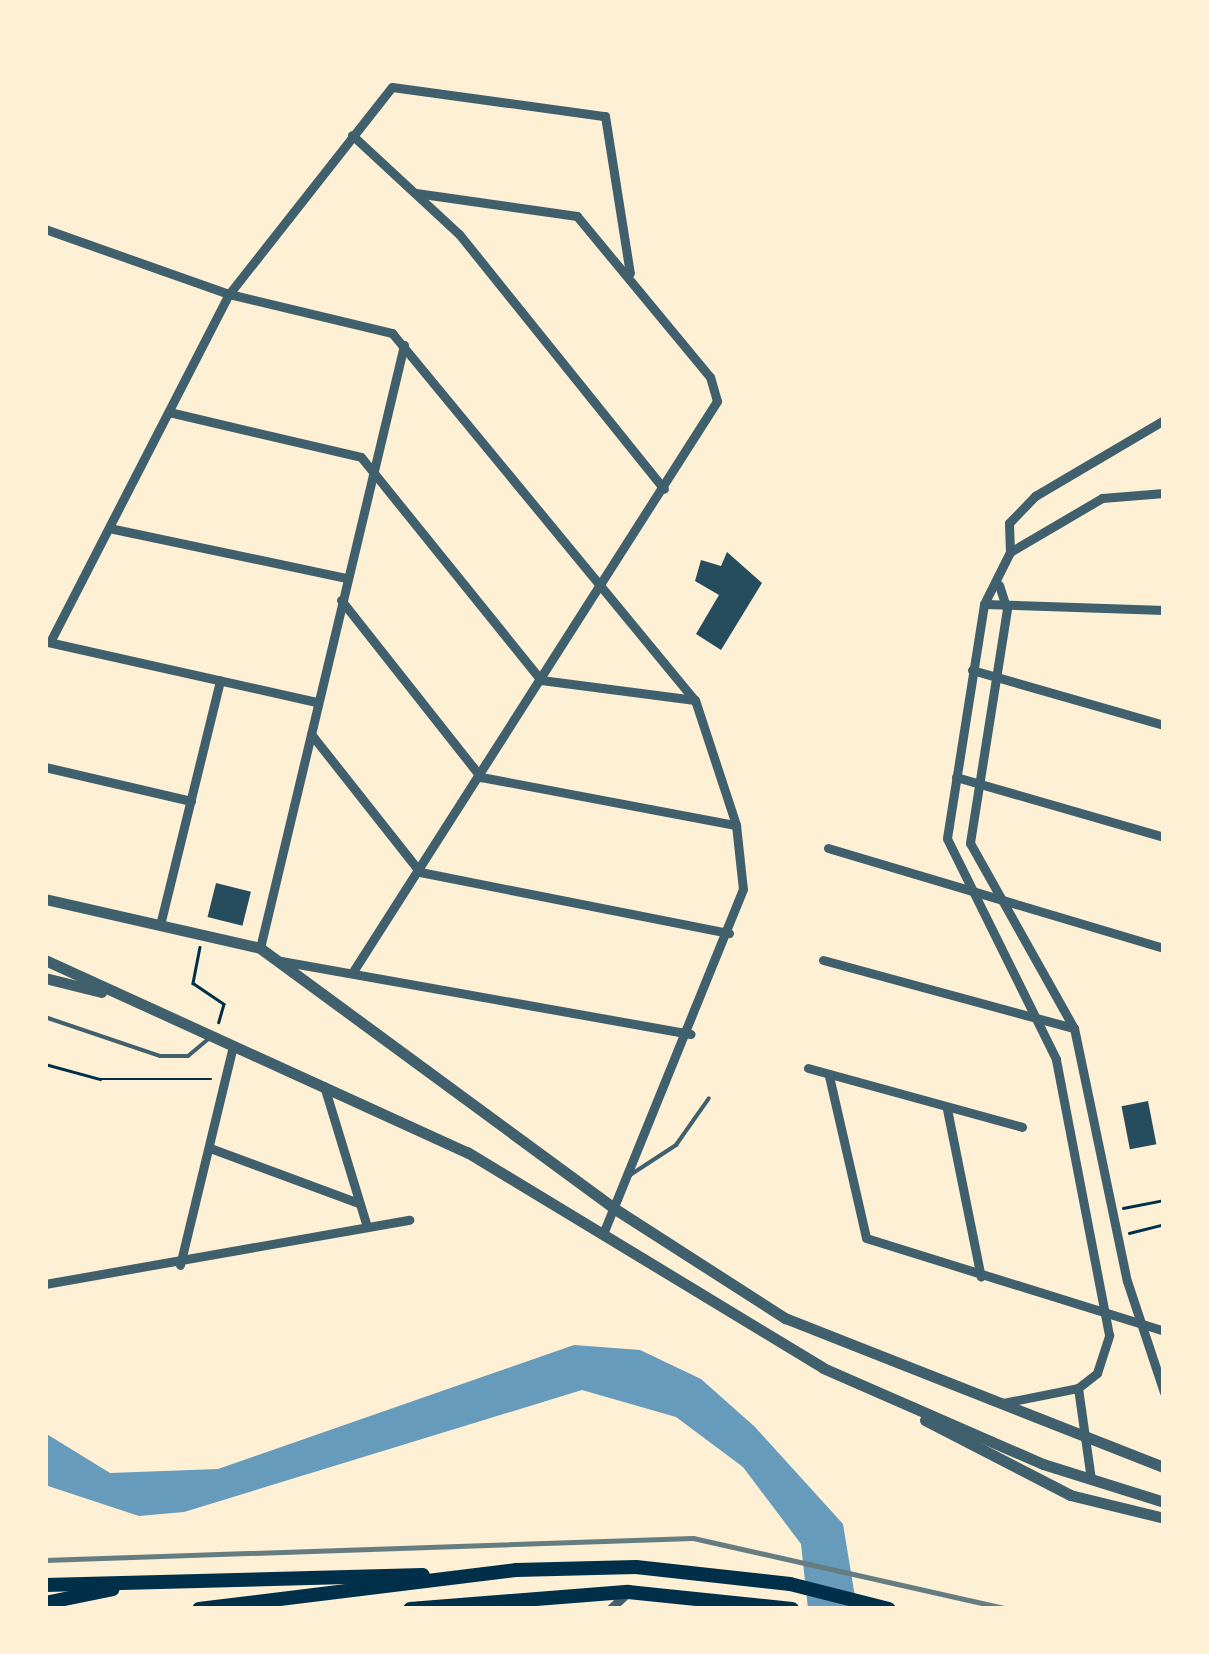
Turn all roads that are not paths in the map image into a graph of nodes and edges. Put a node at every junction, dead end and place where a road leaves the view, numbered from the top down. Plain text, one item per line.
1 (352, 135) junction
2 (416, 193) junction
3 (45, 229) edge
4 (631, 276) junction
5 (229, 294) junction
6 (404, 345) junction
7 (169, 412) junction
8 (1161, 423) edge
9 (374, 467) junction
10 (664, 489) junction
11 (1164, 494) edge
12 (109, 528) junction
13 (1010, 552) junction
14 (347, 578) junction
15 (600, 580) junction
16 (1000, 585) junction
17 (341, 600) junction
18 (984, 604) junction
19 (1007, 609) junction
20 (1164, 610) edge
21 (47, 642) edge
22 (972, 670) junction
23 (995, 676) junction
24 (220, 680) junction
25 (540, 680) junction
26 (695, 700) junction
27 (316, 702) junction
28 (1164, 724) edge
29 (311, 734) junction
30 (45, 767) edge
31 (956, 776) junction
32 (481, 777) junction
33 (979, 784) junction
34 (191, 801) junction
35 (736, 825) junction
36 (1164, 837) edge
37 (828, 848) dead end
38 (420, 872) junction
39 (966, 888) junction
40 (993, 896) junction
41 (45, 899) edge
42 (160, 925) junction
43 (729, 934) junction
44 (260, 948) junction
45 (1164, 948) edge
46 (45, 960) edge
47 (273, 960) junction
48 (824, 960) dead end
49 (354, 970) junction
50 (45, 978) edge
51 (101, 992) junction
52 (45, 1017) edge
53 (1044, 1022) junction
54 (1074, 1028) junction
55 (690, 1034) junction
56 (211, 1036) junction
57 (233, 1046) junction
58 (808, 1068) dead end
59 (829, 1076) junction
60 (324, 1086) junction
61 (708, 1098) dead end
62 (948, 1109) junction
63 (1022, 1127) dead end
64 (210, 1148) junction
65 (623, 1179) junction
66 (359, 1204) junction
67 (612, 1208) junction
68 (408, 1220) dead end
69 (367, 1227) junction
70 (604, 1233) junction
71 (180, 1265) junction
72 (981, 1276) junction
73 (45, 1284) edge
74 (1108, 1308) junction
75 (1137, 1317) junction
76 (1164, 1331) edge
77 (1078, 1388) junction
78 (1164, 1392) edge
79 (900, 1405) junction
80 (991, 1405) junction
81 (1080, 1438) junction
82 (1164, 1467) edge
83 (1093, 1483) junction
84 (1164, 1502) edge
85 (1164, 1518) edge
86 (454, 1578) junction
87 (143, 1582) junction
88 (45, 1585) edge
89 (628, 1592) junction
90 (45, 1603) edge
91 (426, 1608) edge
92 (788, 1608) edge
93 (200, 1609) edge
94 (410, 1609) edge
95 (610, 1609) edge
96 (889, 1609) edge

1 - 2 street
1 - 4 street
1 - 5 street
2 - 4 street
2 - 10 street
3 - 5 street
4 - 10 street
5 - 6 street
5 - 7 street
6 - 9 street
6 - 15 street
7 - 9 street
7 - 12 street
8 - 13 street
9 - 14 street
9 - 25 street
10 - 15 street
11 - 13 street
12 - 14 street
12 - 21 street
13 - 16 street
14 - 17 street
15 - 25 street
15 - 26 street
16 - 18 street
16 - 19 street
17 - 27 street
17 - 32 street
18 - 19 street
18 - 22 street
19 - 20 street
19 - 23 street
21 - 24 street
22 - 23 street
22 - 31 street
23 - 28 street
23 - 33 street
24 - 27 street
24 - 34 street
25 - 26 street
25 - 32 street
26 - 35 street
27 - 29 street
29 - 38 street
29 - 44 street
30 - 34 street
31 - 33 street
31 - 39 street
32 - 35 street
32 - 38 street
33 - 36 street
33 - 40 street
34 - 42 street
35 - 43 street
37 - 39 street
38 - 43 street
38 - 49 street
39 - 40 street
39 - 53 street
40 - 45 street
40 - 54 street
41 - 42 street
42 - 44 street
43 - 55 street
44 - 47 street
46 - 51 street
47 - 49 street
47 - 67 street
48 - 53 street
49 - 55 street
50 - 51 street
51 - 56 street
52 - 56 lane
53 - 54 street
53 - 74 street
54 - 75 street
55 - 65 street
56 - 57 street
57 - 60 street
57 - 64 street
58 - 59 street
59 - 62 street
59 - 72 street
60 - 66 street
60 - 70 street
61 - 65 lane
62 - 63 street
62 - 72 street
64 - 66 street
64 - 71 street
65 - 67 street
66 - 69 street
67 - 70 street
67 - 80 street
68 - 69 street
69 - 71 street
70 - 79 street
71 - 73 street
72 - 74 street
74 - 75 street
74 - 77 street
75 - 76 street
75 - 78 street
77 - 80 street
77 - 81 street
79 - 83 street
79 - 85 street
80 - 81 street
81 - 82 street
81 - 83 street
83 - 84 street
86 - 87 main road
86 - 93 main road
86 - 96 main road
87 - 88 main road
87 - 90 main road
89 - 91 main road
89 - 92 main road
89 - 95 street
91 - 94 main road

